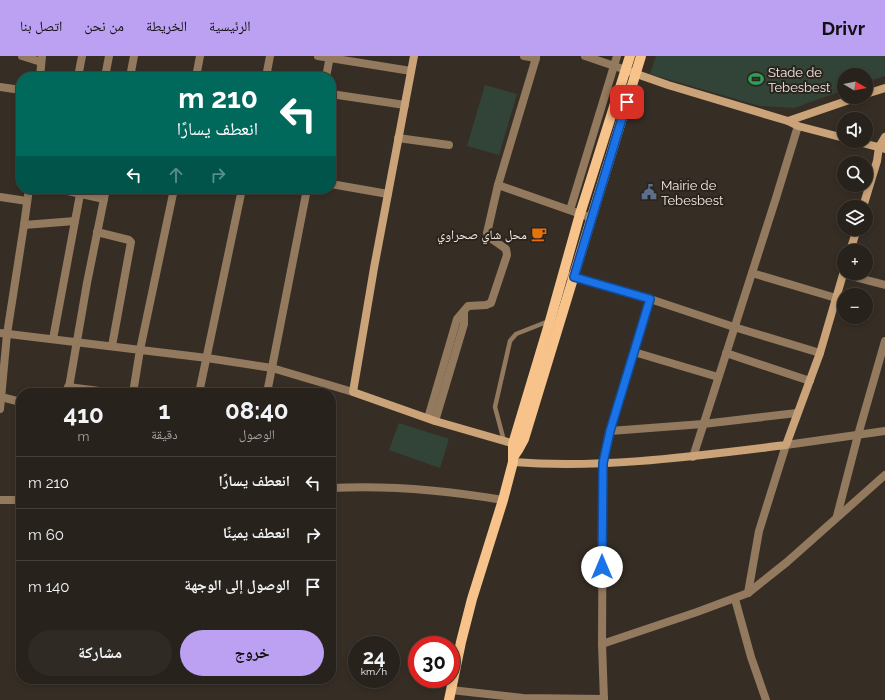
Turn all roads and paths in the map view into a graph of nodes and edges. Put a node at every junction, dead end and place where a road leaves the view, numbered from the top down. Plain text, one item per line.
1 (22, 56) edge
2 (82, 56) edge
3 (109, 56) edge
4 (134, 56) edge
5 (200, 56) edge
6 (270, 56) edge
7 (318, 56) edge
8 (414, 56) edge
9 (524, 56) edge
10 (585, 56) edge
11 (617, 56) edge
12 (630, 56) edge
13 (641, 56) edge
14 (330, 57) edge
15 (536, 57) edge
16 (41, 59) edge
17 (614, 65) junction
18 (411, 71) junction
19 (40, 72) edge
20 (79, 72) edge
21 (106, 72) edge
22 (131, 72) edge
23 (197, 72) edge
24 (267, 72) edge
25 (327, 72) edge
26 (631, 72) junction
27 (0, 87) edge
28 (885, 88) edge
29 (16, 89) edge
30 (873, 92) edge
31 (336, 95) edge
32 (838, 104) edge
33 (405, 105) junction
34 (788, 121) junction
35 (609, 125) junction
36 (798, 126) junction
37 (619, 130) junction
38 (837, 136) edge
39 (885, 137) edge
40 (398, 138) junction
41 (450, 145) dead end
42 (882, 148) edge
43 (885, 153) edge
44 (877, 161) junction
45 (336, 185) edge
46 (498, 185) junction
47 (28, 194) edge
48 (80, 194) edge
49 (89, 194) edge
50 (105, 194) edge
51 (173, 194) edge
52 (241, 194) edge
53 (306, 194) edge
54 (388, 194) junction
55 (0, 197) edge
56 (104, 199) junction
57 (865, 200) edge
58 (27, 201) junction
59 (570, 210) junction
60 (580, 214) junction
61 (592, 218) junction
62 (75, 221) junction
63 (24, 225) junction
64 (97, 232) junction
65 (752, 273) junction
66 (563, 274) junction
67 (574, 277) junction
68 (842, 280) edge
69 (868, 280) edge
70 (885, 285) edge
71 (836, 298) junction
72 (650, 299) junction
73 (550, 321) junction
74 (734, 327) junction
75 (4, 333) edge
76 (53, 339) junction
77 (885, 341) edge
78 (76, 342) junction
79 (112, 346) junction
80 (140, 350) junction
81 (634, 352) junction
82 (726, 353) junction
83 (820, 353) junction
84 (207, 358) junction
85 (881, 366) edge
86 (272, 368) junction
87 (718, 377) junction
88 (810, 381) junction
89 (68, 388) edge
90 (134, 388) edge
91 (200, 388) edge
92 (268, 388) edge
93 (353, 392) junction
94 (1, 397) junction
95 (16, 401) edge
96 (0, 409) edge
97 (797, 413) junction
98 (432, 420) junction
99 (703, 424) junction
100 (610, 431) junction
101 (885, 431) edge
102 (858, 435) junction
103 (513, 443) junction
104 (786, 445) junction
105 (693, 457) junction
106 (513, 459) junction
107 (603, 463) junction
108 (885, 475) edge
109 (336, 488) edge
110 (0, 500) edge
111 (16, 500) edge
112 (503, 500) junction
113 (837, 516) junction
114 (748, 593) junction
115 (735, 599) junction
116 (602, 644) junction
117 (451, 690) junction
118 (449, 700) edge
119 (604, 700) edge
120 (766, 700) edge

1 - 16 street
2 - 20 street
3 - 21 street
4 - 22 street
5 - 23 street
6 - 24 street
7 - 14 street
8 - 18 street
9 - 15 street
10 - 17 street
11 - 17 street
12 - 26 main road
13 - 26 main road
14 - 18 street
14 - 25 street
15 - 46 street
16 - 19 street
17 - 26 street
17 - 59 street
18 - 33 street
26 - 34 street
26 - 35 main road
26 - 37 main road
27 - 29 street
28 - 30 street
31 - 33 street
32 - 34 street
33 - 40 street
34 - 36 street
35 - 37 main road
35 - 60 main road
36 - 38 street
36 - 65 street
37 - 61 main road
39 - 42 street
40 - 41 street
40 - 54 street
42 - 44 street
43 - 44 street
44 - 57 street
45 - 54 street
46 - 59 street
46 - 98 street
47 - 58 street
48 - 62 street
49 - 56 street
50 - 56 street
51 - 80 street
52 - 84 street
53 - 86 street
54 - 93 street
55 - 58 street
56 - 64 street
58 - 63 street
59 - 60 street
60 - 61 street
60 - 66 main road
61 - 67 main road
62 - 63 street
62 - 76 street
63 - 75 street
64 - 78 street
64 - 79 street
65 - 71 street
65 - 74 street
66 - 67 street
66 - 73 main road
67 - 72 street
67 - 103 main road
68 - 71 street
69 - 70 street
71 - 83 street
72 - 74 street
72 - 81 street
73 - 103 main road
73 - 103 lane
74 - 82 street
74 - 83 street
75 - 76 street
75 - 94 street
76 - 78 street
77 - 85 street
78 - 79 street
78 - 89 street
79 - 80 street
80 - 84 street
80 - 90 street
81 - 87 street
81 - 100 street
82 - 87 street
82 - 88 street
83 - 88 street
84 - 86 street
84 - 91 street
85 - 102 street
86 - 92 street
86 - 93 street
87 - 99 street
88 - 97 street
93 - 98 street
94 - 95 street
94 - 96 street
97 - 99 street
97 - 104 street
98 - 103 street
99 - 100 street
99 - 105 street
100 - 107 street
101 - 102 street
102 - 104 street
102 - 113 street
103 - 106 main road
104 - 105 street
104 - 114 street
105 - 107 street
106 - 107 street
106 - 112 main road
107 - 116 street
108 - 113 street
109 - 112 street
110 - 111 street
112 - 117 main road
113 - 114 street
114 - 115 street
115 - 116 street
115 - 120 street
116 - 119 street
117 - 118 main road
117 - 119 street

